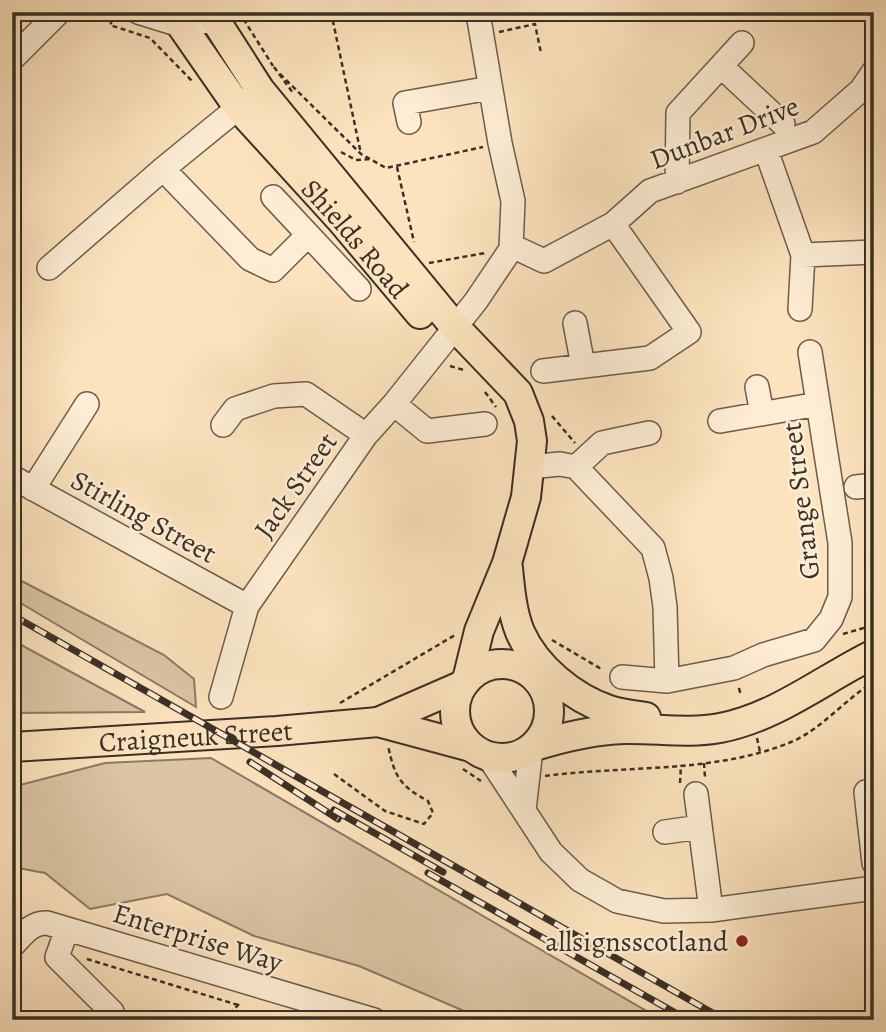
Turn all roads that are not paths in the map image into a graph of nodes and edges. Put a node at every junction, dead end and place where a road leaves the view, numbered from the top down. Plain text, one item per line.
1 (59, 12) edge
2 (138, 12) edge
3 (221, 15) edge
4 (176, 19) edge
5 (480, 27) road end
6 (742, 43) dead end
7 (12, 59) edge
8 (721, 66) junction
9 (874, 71) edge
10 (491, 88) junction
11 (260, 90) junction
12 (238, 107) junction
13 (409, 122) dead end
14 (783, 124) dead end
15 (766, 150) junction
16 (163, 169) junction
17 (677, 182) junction
18 (273, 197) dead end
19 (613, 224) junction
20 (308, 235) junction
21 (511, 247) junction
22 (874, 252) edge
23 (803, 255) junction
24 (49, 268) dead end
25 (359, 289) dead end
26 (800, 309) dead end
27 (575, 323) dead end
28 (449, 333) junction
29 (810, 352) dead end
30 (583, 366) junction
31 (543, 370) dead end
32 (757, 387) dead end
33 (87, 404) dead end
34 (394, 404) junction
35 (818, 404) junction
36 (762, 414) junction
37 (720, 421) dead end
38 (485, 424) dead end
39 (223, 425) dead end
40 (649, 433) dead end
41 (366, 435) junction
42 (529, 467) junction
43 (576, 467) junction
44 (12, 477) edge
45 (33, 489) junction
46 (507, 563) junction
47 (498, 590) junction
48 (247, 606) junction
49 (874, 654) edge
50 (524, 670) junction
51 (622, 677) dead end
52 (667, 681) junction
53 (465, 682) junction
54 (221, 697) dead end
55 (547, 697) junction
56 (378, 722) junction
57 (722, 727) junction
58 (626, 729) junction
59 (12, 747) edge
60 (533, 747) junction
61 (480, 752) junction
62 (874, 791) edge
63 (696, 794) dead end
64 (524, 810) junction
65 (700, 827) junction
66 (665, 832) dead end
67 (874, 863) edge
68 (874, 888) edge
69 (711, 910) junction
70 (67, 929) junction
71 (12, 946) edge
72 (112, 1012) dead end
73 (374, 1020) edge

1 - 7 street
2 - 4 street
3 - 4 street
3 - 11 main road, Shields Road
4 - 12 main road, Shields Road
5 - 10 street
6 - 8 street
8 - 14 street
8 - 17 street
9 - 15 street, Dunbar Drive
10 - 13 street
10 - 21 street
11 - 12 street
11 - 28 main road, Shields Road
12 - 16 street
12 - 28 main road, Shields Road
15 - 17 street, Dunbar Drive
15 - 23 street
16 - 20 street
16 - 24 street
17 - 19 street, Dunbar Drive
18 - 20 street
19 - 21 street, Dunbar Drive
19 - 30 street
20 - 25 street
21 - 28 street, Jack Street
22 - 23 street
23 - 26 street
27 - 30 street
28 - 34 street, Jack Street
28 - 42 main road, Shields Road
29 - 35 street, Grange Street
30 - 31 street
32 - 36 street, Grange Street
33 - 45 street
34 - 38 street
34 - 41 street, Jack Street
35 - 36 street, Grange Street
35 - 52 street, Grange Street
36 - 37 street, Grange Street
39 - 41 street
40 - 43 street
41 - 48 street, Jack Street
42 - 43 street
42 - 46 main road, Shields Road
43 - 52 street
44 - 45 street, Stirling Street
45 - 48 street, Stirling Street
46 - 47 main road, Shields Road
46 - 57 main road
47 - 50 main road
47 - 53 main road, Shields Road
48 - 54 street, Jack Street
49 - 57 main road
50 - 53 main road
50 - 55 main road
51 - 52 street, Grange Street
53 - 56 main road, Craigneuk Street
53 - 61 main road
55 - 58 main road
55 - 60 main road
56 - 59 main road, Craigneuk Street
56 - 61 main road, Craigneuk Street
57 - 58 main road
58 - 60 main road
60 - 61 main road
60 - 64 street
61 - 64 street
62 - 67 street
63 - 65 street
64 - 69 street
65 - 66 street
65 - 69 street
68 - 69 street
70 - 71 street, Enterprise Way
70 - 72 street
70 - 73 street, Enterprise Way

